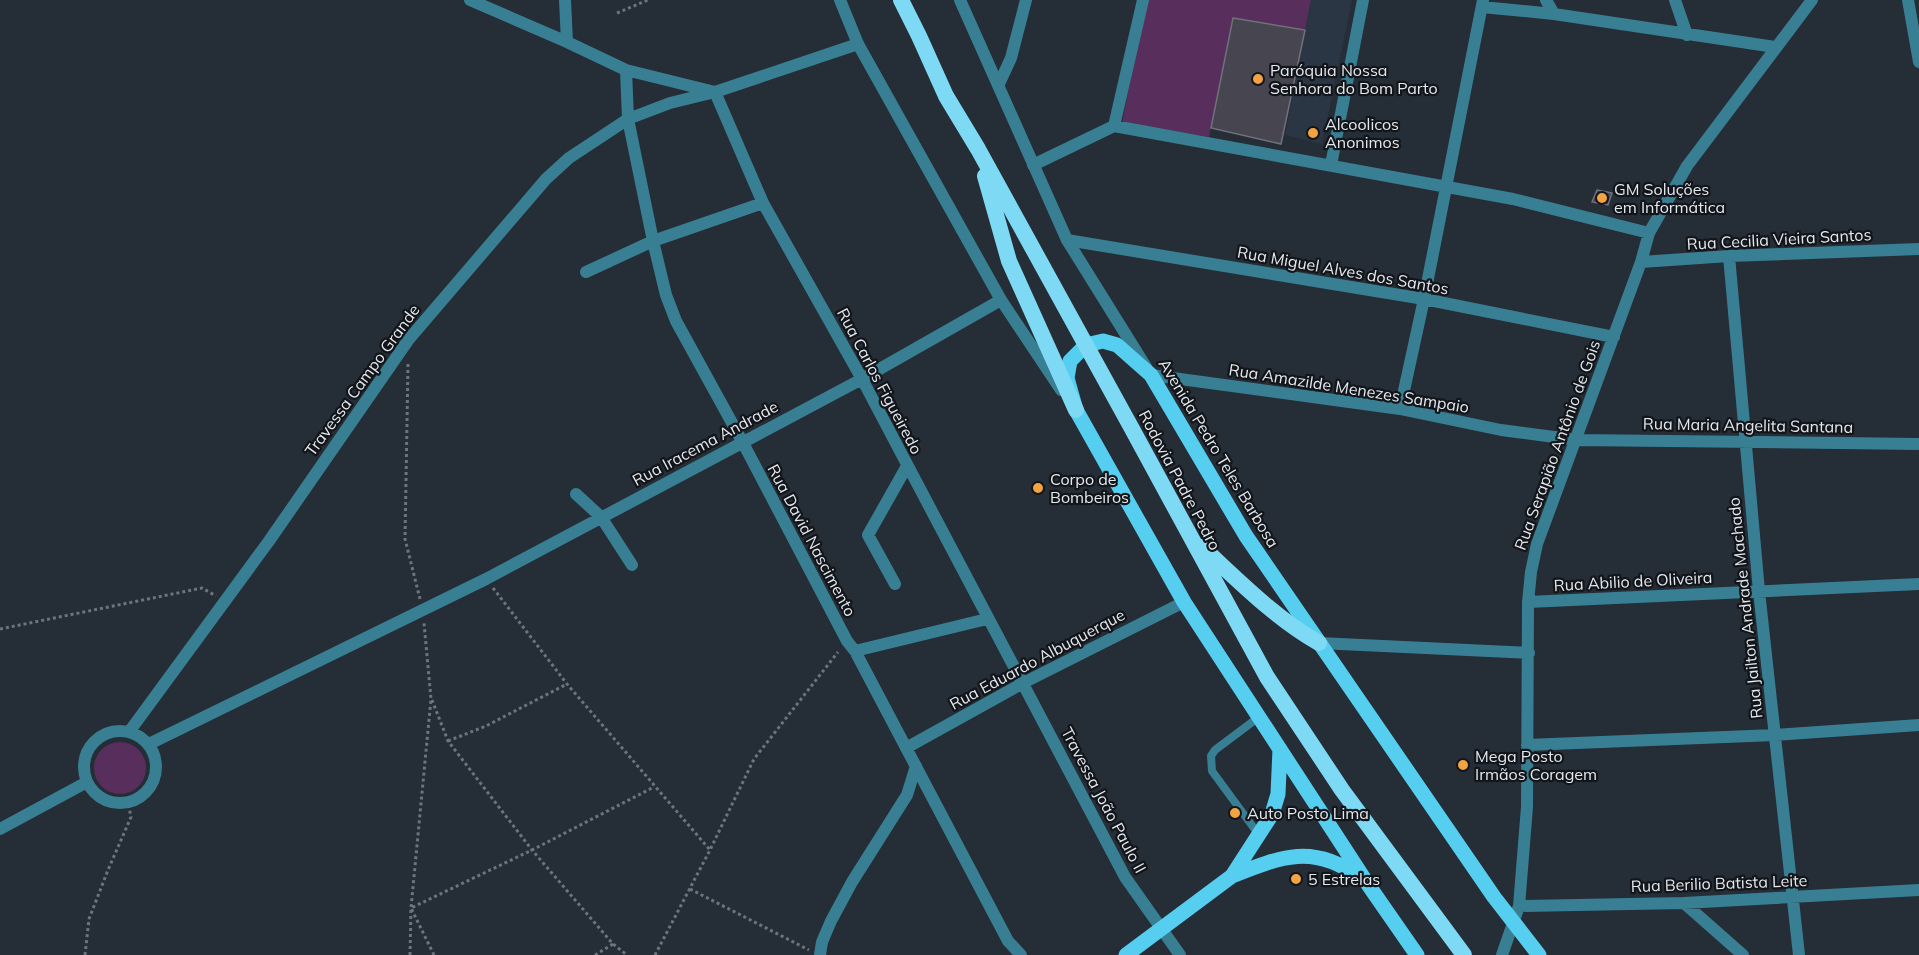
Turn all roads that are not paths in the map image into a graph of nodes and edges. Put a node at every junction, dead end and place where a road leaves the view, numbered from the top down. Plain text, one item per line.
1 (470, 0) edge
2 (565, 0) edge
3 (840, 0) edge
4 (901, 0) edge
5 (960, 0) edge
6 (1026, 0) edge
7 (1143, 0) edge
8 (1363, 0) edge
9 (1546, 0) edge
10 (1675, 0) edge
11 (1812, 0) edge
12 (1908, 0) edge
13 (1482, 3) edge
14 (1554, 14) junction
15 (1687, 35) junction
16 (567, 42) junction
17 (858, 44) junction
18 (1775, 47) junction
19 (1919, 62) edge
20 (626, 70) junction
21 (999, 84) junction
22 (715, 92) junction
23 (628, 119) junction
24 (1114, 126) junction
25 (978, 149) junction
26 (1033, 165) junction
27 (1331, 165) junction
28 (1447, 186) junction
29 (764, 203) junction
30 (1649, 233) junction
31 (1067, 240) junction
32 (653, 241) junction
33 (1919, 249) edge
34 (1730, 256) junction
35 (1641, 262) junction
36 (586, 272) dead end
37 (1425, 299) junction
38 (1001, 300) junction
39 (1614, 337) junction
40 (1086, 345) junction
41 (1151, 375) junction
42 (862, 379) junction
43 (1400, 409) junction
44 (1076, 410) junction
45 (1577, 440) junction
46 (742, 441) junction
47 (1745, 441) junction
48 (1919, 444) edge
49 (907, 466) junction
50 (576, 494) dead end
51 (601, 517) junction
52 (1190, 536) junction
53 (632, 565) dead end
54 (895, 584) dead end
55 (1919, 584) edge
56 (1759, 591) junction
57 (1184, 602) junction
58 (1528, 602) junction
59 (987, 620) junction
60 (1319, 643) junction
61 (851, 646) junction
62 (1529, 653) junction
63 (1023, 683) junction
64 (1259, 717) junction
65 (1919, 725) edge
66 (129, 732) junction
67 (1775, 735) junction
68 (149, 744) junction
69 (1527, 745) junction
70 (906, 748) junction
71 (1280, 749) junction
72 (916, 766) junction
73 (87, 782) junction
74 (0, 829) edge
75 (1259, 835) junction
76 (1232, 876) junction
77 (1366, 883) junction
78 (1919, 890) edge
79 (1792, 898) junction
80 (1684, 903) junction
81 (1519, 906) junction
82 (1514, 921) junction
83 (1162, 928) junction
84 (819, 955) edge
85 (1022, 955) edge
86 (1126, 955) edge
87 (1180, 955) edge
88 (1417, 955) edge
89 (1464, 955) edge
90 (1502, 955) edge
91 (1539, 955) edge
92 (1743, 955) edge
93 (1799, 955) edge

1 - 16 street
2 - 16 street
3 - 17 street
4 - 25 highway, Rodovia Padre Pedro
5 - 21 street, Avenida Pedro Teles Barbosa
6 - 21 street
7 - 24 street
8 - 27 street
9 - 14 street
10 - 15 street
11 - 18 street, Rua Serapião Antônio de Gois
12 - 19 street
13 - 14 street
13 - 28 street
14 - 15 street
15 - 18 street
16 - 20 street
17 - 22 street, Travessa Campo Grande
17 - 38 street
18 - 30 street, Rua Serapião Antônio de Gois
20 - 22 street
20 - 23 street
21 - 26 street, Avenida Pedro Teles Barbosa
22 - 23 street, Travessa Campo Grande
22 - 29 street, Rua Carlos Figueiredo
23 - 32 street, Rua David Nascimento
23 - 66 street, Travessa Campo Grande
24 - 26 street
24 - 27 street
25 - 40 highway, Rodovia Padre Pedro
25 - 44 highway
26 - 31 street, Avenida Pedro Teles Barbosa
27 - 28 street
28 - 30 street
28 - 37 street
29 - 32 street
29 - 42 street, Rua Carlos Figueiredo
30 - 35 street, Rua Serapião Antônio de Gois
31 - 37 street, Rua Miguel Alves dos Santos
31 - 41 street, Avenida Pedro Teles Barbosa
32 - 36 street
32 - 46 street, Rua David Nascimento
33 - 34 street, Rua Cecilia Vieira Santos
34 - 35 street, Rua Cecilia Vieira Santos
34 - 47 street, Rua Jailton Andrade Machado
35 - 39 street, Rua Serapião Antônio de Gois
37 - 39 street, Rua Miguel Alves dos Santos
37 - 43 street
38 - 42 street, Rua Iracema Andrade
38 - 44 street
39 - 45 street, Rua Serapião Antônio de Gois
40 - 41 main road
40 - 44 main road
40 - 52 highway, Rodovia Padre Pedro
41 - 43 street, Rua Amazilde Menezes Sampaio
41 - 60 main road, Avenida Pedro Teles Barbosa
42 - 46 street, Rua Iracema Andrade
42 - 49 street, Rua Carlos Figueiredo
43 - 45 street, Rua Amazilde Menezes Sampaio
44 - 57 main road
45 - 47 street, Rua Maria Angelita Santana
45 - 58 street, Rua Serapião Antônio de Gois
46 - 51 street, Rua Iracema Andrade
46 - 61 street, Rua David Nascimento
47 - 48 street, Rua Maria Angelita Santana
47 - 56 street, Rua Jailton Andrade Machado
49 - 54 street
49 - 59 street, Rua Carlos Figueiredo
50 - 51 street
51 - 53 street
51 - 68 street, Rua Iracema Andrade
52 - 60 highway
52 - 89 highway, Rodovia Padre Pedro
55 - 56 street, Rua Abilio de Oliveira
56 - 58 street, Rua Abilio de Oliveira
56 - 67 street, Rua Jailton Andrade Machado
57 - 63 street, Rua Eduardo Albuquerque
57 - 64 main road
58 - 62 street, Rua Serapião Antônio de Gois
59 - 61 street
59 - 63 street, Rua Carlos Figueiredo
60 - 62 street
60 - 82 main road, Avenida Pedro Teles Barbosa
61 - 70 street, Rua David Nascimento
62 - 69 street, Rua Serapião Antônio de Gois
63 - 70 street, Rua Eduardo Albuquerque
63 - 83 street, Travessa João Paulo II
64 - 71 main road
64 - 75 lane
65 - 67 street
66 - 68 street
66 - 73 street
67 - 69 street
67 - 79 street, Rua Jailton Andrade Machado
68 - 73 street
69 - 81 street, Rua Serapião Antônio de Gois
70 - 72 street, Rua David Nascimento
71 - 75 main road
71 - 77 main road
72 - 84 street
72 - 85 street, Rua David Nascimento
73 - 74 street
75 - 76 main road
76 - 77 main road
76 - 83 main road
77 - 88 main road
78 - 79 street, Rua Berilio Batista Leite
79 - 80 street, Rua Berilio Batista Leite
79 - 93 street, Rua Jailton Andrade Machado
80 - 81 street, Rua Berilio Batista Leite
80 - 92 street
81 - 82 street, Rua Serapião Antônio de Gois
82 - 90 street, Rua Serapião Antônio de Gois
82 - 91 main road, Avenida Pedro Teles Barbosa
83 - 86 main road
83 - 87 street, Travessa João Paulo II

